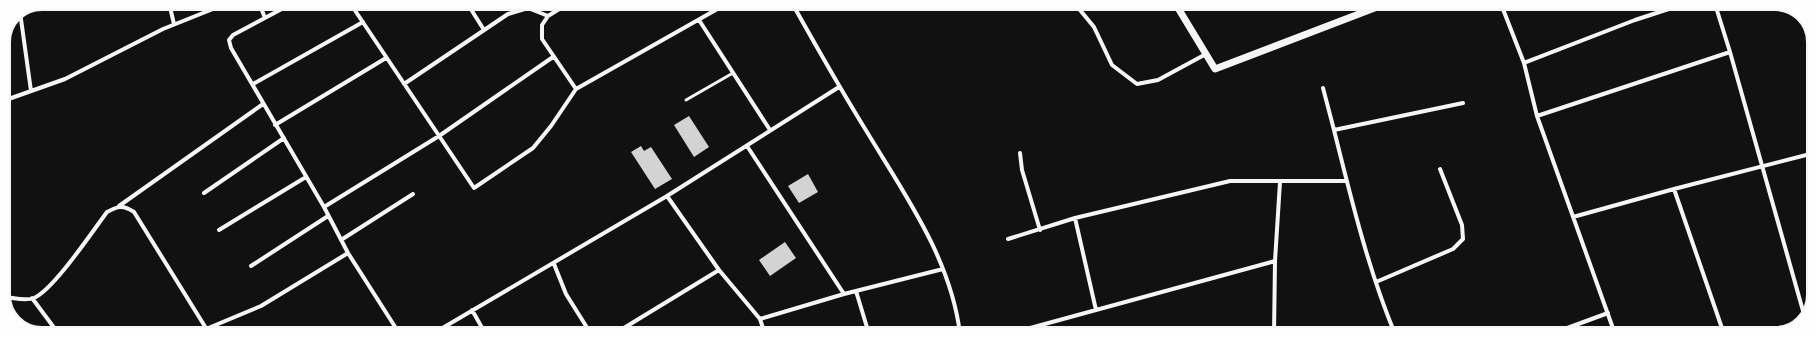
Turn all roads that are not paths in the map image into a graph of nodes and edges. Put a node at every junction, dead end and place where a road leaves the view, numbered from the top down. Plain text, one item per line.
1 (171, 10) edge
2 (210, 10) edge
3 (262, 10) edge
4 (280, 10) edge
5 (355, 10) edge
6 (471, 10) edge
7 (521, 10) edge
8 (533, 10) edge
9 (558, 10) edge
10 (716, 10) edge
11 (796, 10) edge
12 (1080, 10) edge
13 (1179, 10) edge
14 (1369, 10) edge
15 (1503, 10) edge
16 (1666, 10) edge
17 (1717, 10) edge
18 (548, 16) junction
19 (21, 18) edge
20 (265, 18) junction
21 (699, 20) junction
22 (363, 22) junction
23 (174, 24) junction
24 (484, 30) junction
25 (1730, 52) junction
26 (1206, 54) junction
27 (553, 57) junction
28 (386, 58) junction
29 (1524, 63) junction
30 (733, 73) junction
31 (253, 84) junction
32 (404, 84) junction
33 (839, 87) junction
34 (1323, 88) dead end
35 (576, 89) junction
36 (31, 91) junction
37 (10, 98) edge
38 (686, 100) dead end
39 (1464, 103) dead end
40 (263, 104) junction
41 (1537, 116) junction
42 (275, 125) junction
43 (770, 130) junction
44 (1334, 130) junction
45 (439, 136) junction
46 (284, 138) junction
47 (747, 146) junction
48 (1020, 153) dead end
49 (1807, 155) edge
50 (1762, 166) junction
51 (1440, 169) dead end
52 (306, 177) junction
53 (1347, 180) junction
54 (1280, 182) junction
55 (1674, 189) junction
56 (204, 193) dead end
57 (413, 194) dead end
58 (667, 196) junction
59 (119, 206) junction
60 (324, 207) junction
61 (328, 216) junction
62 (1075, 218) junction
63 (1573, 218) junction
64 (219, 230) dead end
65 (1040, 230) junction
66 (1008, 239) dead end
67 (341, 240) junction
68 (348, 253) junction
69 (1275, 261) junction
70 (554, 264) junction
71 (251, 266) dead end
72 (720, 270) junction
73 (942, 270) junction
74 (1376, 282) junction
75 (856, 291) junction
76 (844, 294) junction
77 (10, 298) edge
78 (32, 298) junction
79 (472, 310) junction
80 (1096, 310) junction
81 (1803, 311) edge
82 (1608, 313) junction
83 (760, 319) junction
84 (54, 327) edge
85 (205, 327) edge
86 (216, 327) edge
87 (395, 327) edge
88 (445, 327) edge
89 (481, 327) edge
90 (587, 327) edge
91 (626, 327) edge
92 (763, 327) edge
93 (867, 327) edge
94 (959, 327) edge
95 (1034, 327) edge
96 (1274, 327) edge
97 (1392, 327) edge
98 (1570, 327) edge
99 (1613, 327) edge
100 (1722, 327) edge

1 - 23 street
2 - 23 street
3 - 20 street
4 - 20 street
5 - 22 street
6 - 24 street
7 - 24 street
8 - 18 street
9 - 18 street
10 - 21 street
11 - 33 street
12 - 26 street
13 - 26 street
14 - 26 street
15 - 29 street
16 - 29 street
17 - 25 street
18 - 27 street
19 - 36 street
20 - 31 street
21 - 30 street
21 - 35 street
22 - 28 street
22 - 31 street
23 - 36 street
24 - 32 street
25 - 41 street
25 - 50 street
27 - 35 street
27 - 45 street
28 - 32 street
28 - 42 street
29 - 41 street
30 - 38 lane
30 - 43 street
31 - 40 street
32 - 45 street
33 - 43 street
33 - 73 street
34 - 44 street
35 - 45 street
36 - 37 street
39 - 44 street
40 - 42 street
40 - 59 street
41 - 63 street
42 - 46 street
43 - 47 street
44 - 53 street
45 - 60 street
46 - 52 street
46 - 56 street
47 - 58 street
47 - 76 street
48 - 65 street
49 - 50 street
50 - 55 street
50 - 81 street
51 - 74 street
52 - 60 street
52 - 64 street
53 - 54 street
53 - 74 street
54 - 62 street
54 - 69 street
55 - 63 street
55 - 100 street
57 - 67 street
58 - 70 street
58 - 72 street
59 - 78 street
59 - 85 street
60 - 61 street
61 - 67 street
61 - 71 street
62 - 65 street
62 - 80 street
63 - 82 street
65 - 66 street
67 - 68 street
68 - 86 street
68 - 87 street
69 - 80 street
69 - 96 street
70 - 79 street
70 - 90 street
72 - 83 street
72 - 91 street
73 - 75 street
73 - 94 street
74 - 97 street
75 - 76 street
75 - 93 street
76 - 83 street
77 - 78 street
78 - 84 street
79 - 88 street
79 - 89 street
80 - 95 street
82 - 98 street
82 - 99 street
83 - 92 street

